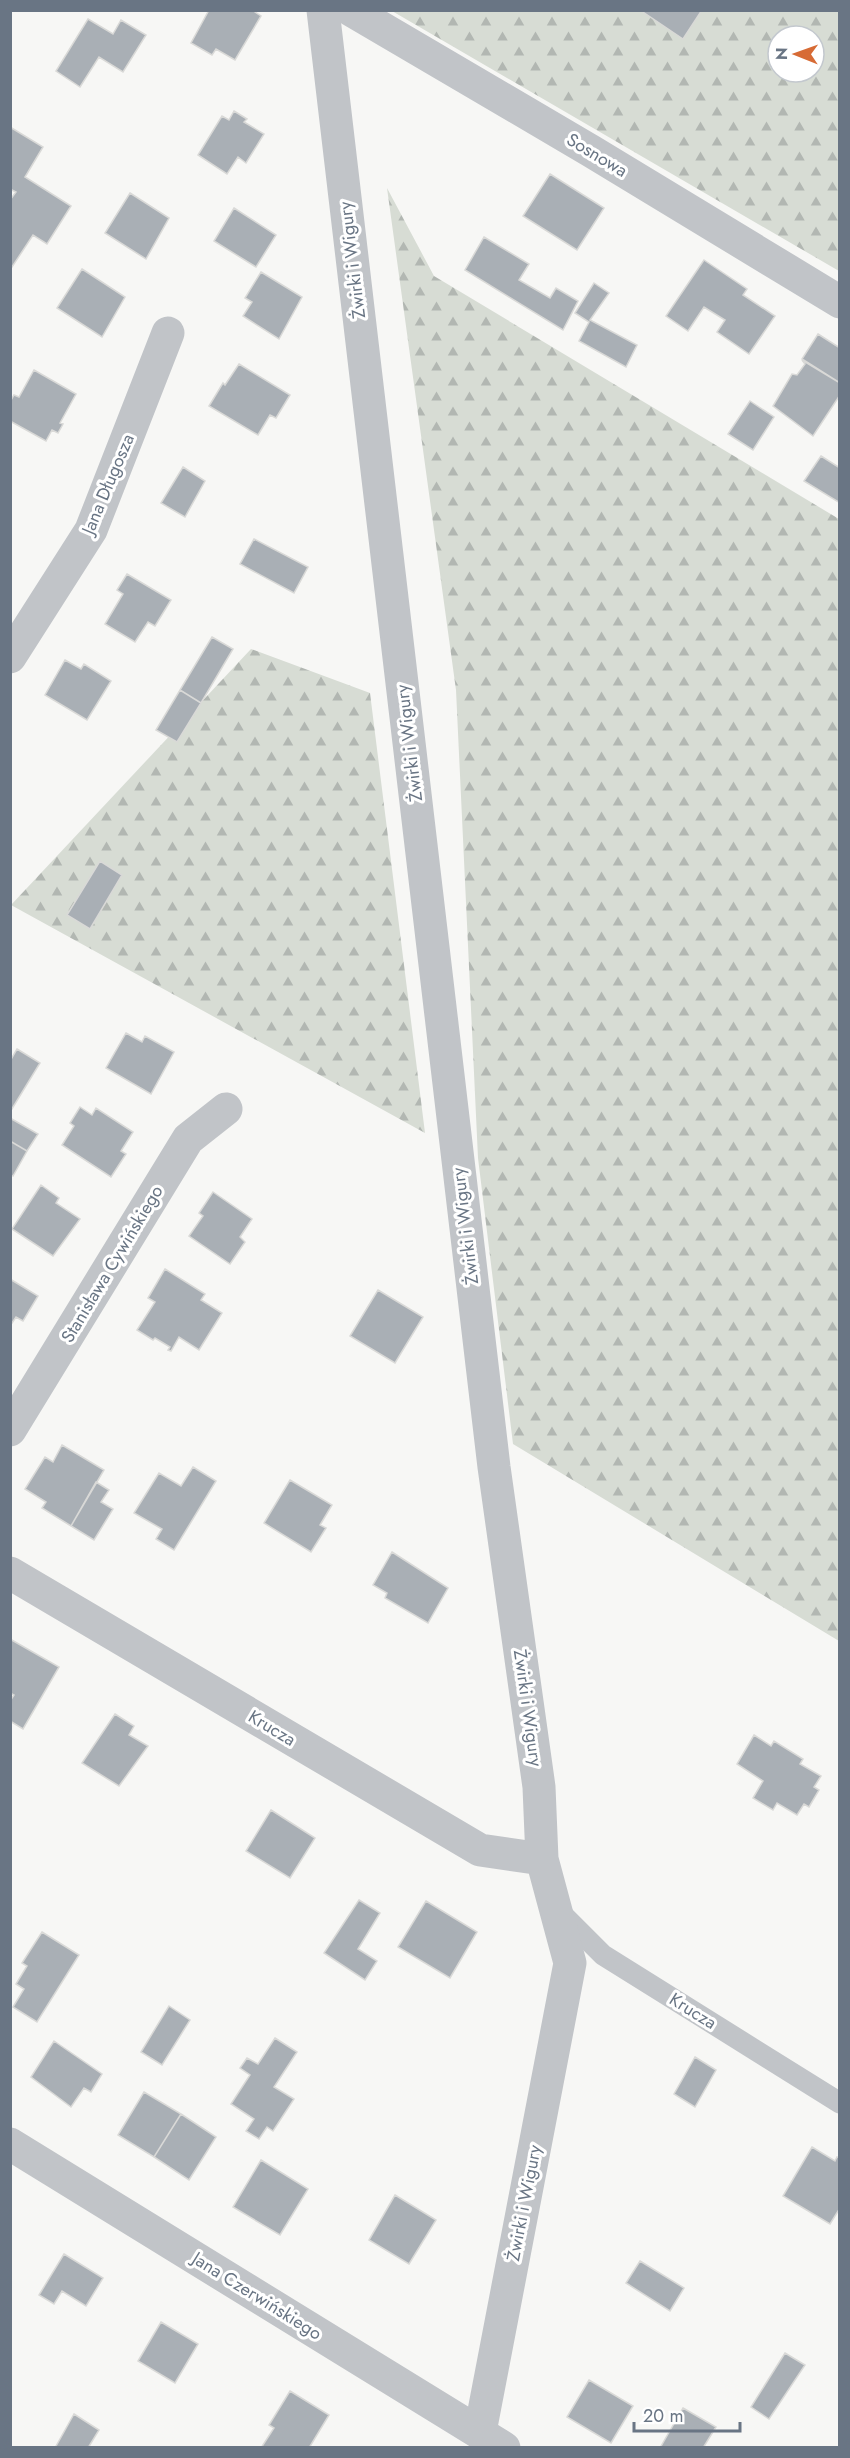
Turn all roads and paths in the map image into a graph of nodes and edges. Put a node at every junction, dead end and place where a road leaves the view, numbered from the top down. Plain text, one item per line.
1 (323, 10) edge
2 (351, 10) edge
3 (840, 302) edge
4 (168, 333) dead end
5 (10, 657) edge
6 (226, 1108) dead end
7 (10, 1430) edge
8 (10, 1573) edge
9 (542, 1859) junction
10 (556, 1908) junction
11 (840, 2103) edge
12 (10, 2144) edge
13 (495, 2443) edge

1 - 9 street, Żwirki i Wigury
2 - 3 street, Sosnowa
4 - 5 street, Jana Długosza
6 - 7 street, Stanisława Cywińskiego
8 - 9 street, Krucza
9 - 10 street, Żwirki i Wigury
10 - 11 lane, Krucza
10 - 13 street, Żwirki i Wigury
12 - 13 street, Jana Czerwińskiego

